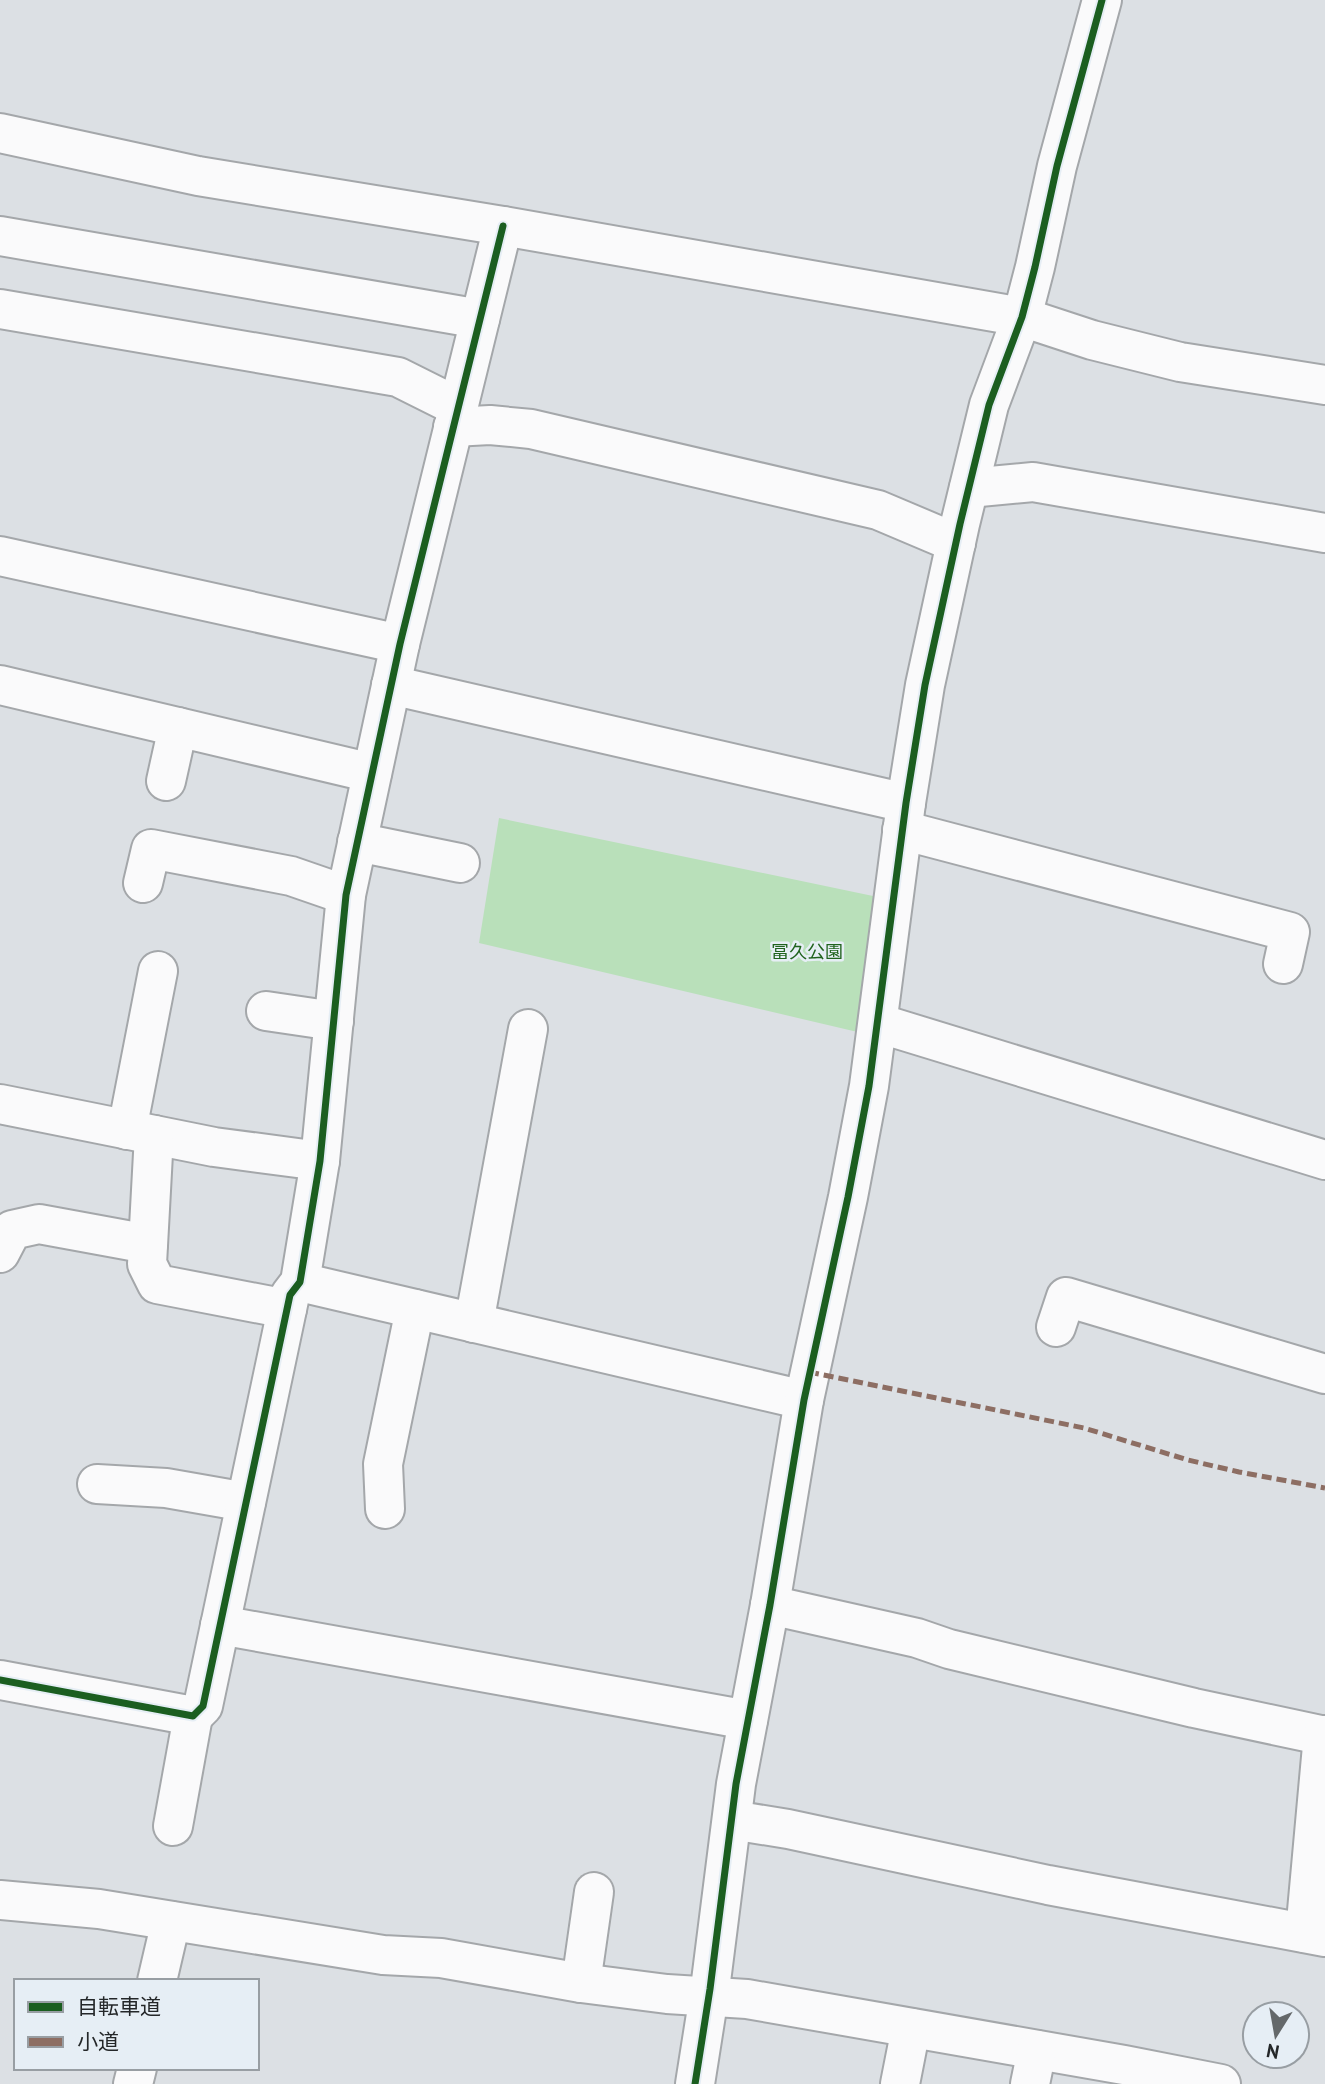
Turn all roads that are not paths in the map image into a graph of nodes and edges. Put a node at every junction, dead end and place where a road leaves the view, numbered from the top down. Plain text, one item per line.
1 (1102, 0) edge
2 (0, 133) edge
3 (503, 226) junction
4 (0, 236) edge
5 (0, 309) edge
6 (1022, 317) junction
7 (480, 319) junction
8 (1325, 384) edge
9 (456, 417) junction
10 (969, 488) junction
11 (1325, 533) edge
12 (956, 543) junction
13 (0, 556) edge
14 (400, 645) junction
15 (0, 685) edge
16 (391, 685) junction
17 (178, 727) junction
18 (372, 773) junction
19 (166, 781) dead end
20 (904, 816) junction
21 (357, 842) junction
22 (460, 863) dead end
23 (144, 883) dead end
24 (346, 895) junction
25 (1283, 964) dead end
26 (158, 971) dead end
27 (266, 1011) dead end
28 (334, 1020) junction
29 (878, 1023) junction
30 (528, 1029) dead end
31 (0, 1104) edge
32 (140, 1132) junction
33 (1325, 1160) edge
34 (320, 1161) junction
35 (148, 1244) junction
36 (0, 1252) edge
37 (294, 1295) junction
38 (415, 1309) junction
39 (474, 1323) junction
40 (1056, 1327) dead end
41 (1325, 1374) edge
42 (804, 1400) junction
43 (97, 1484) dead end
44 (246, 1502) junction
45 (385, 1509) dead end
46 (770, 1605) junction
47 (220, 1625) junction
48 (0, 1680) edge
49 (192, 1716) junction
50 (748, 1720) junction
51 (1324, 1735) edge
52 (732, 1820) junction
53 (173, 1826) dead end
54 (594, 1892) dead end
55 (0, 1900) edge
56 (171, 1921) junction
57 (1315, 1935) edge
58 (157, 1979) edge
59 (581, 1983) junction
60 (710, 1985) junction
61 (911, 2028) junction
62 (1034, 2067) edge
63 (1208, 2082) edge
64 (695, 2084) edge
65 (900, 2084) edge

1 - 6 street
2 - 3 street
3 - 6 street
3 - 7 street
4 - 7 street
5 - 9 street
6 - 8 street
6 - 10 street
7 - 9 street
9 - 12 street
9 - 14 street
10 - 11 street
10 - 12 street
12 - 20 street
13 - 14 street
14 - 16 street
15 - 17 street
16 - 18 street
16 - 20 street
17 - 18 street
17 - 19 street
18 - 21 street
20 - 25 street
20 - 29 street
21 - 22 street
21 - 24 street
23 - 24 street
24 - 28 street
26 - 32 street
27 - 28 street
28 - 34 street
29 - 33 street
29 - 42 street
30 - 39 street
31 - 32 street
32 - 34 street
32 - 35 street
34 - 37 street
35 - 36 street
35 - 37 street
37 - 38 street
37 - 44 street
38 - 39 street
38 - 45 street
39 - 42 street
40 - 41 street
42 - 46 street
43 - 44 street
44 - 47 street
46 - 50 street
46 - 51 street
47 - 49 street
47 - 50 street
48 - 49 street
49 - 53 street
50 - 52 street
51 - 57 street
52 - 57 street
52 - 60 street
54 - 59 street
55 - 56 street
56 - 58 street
56 - 59 street
59 - 60 street
60 - 61 street
60 - 64 street
61 - 62 street
61 - 65 street
62 - 63 street

